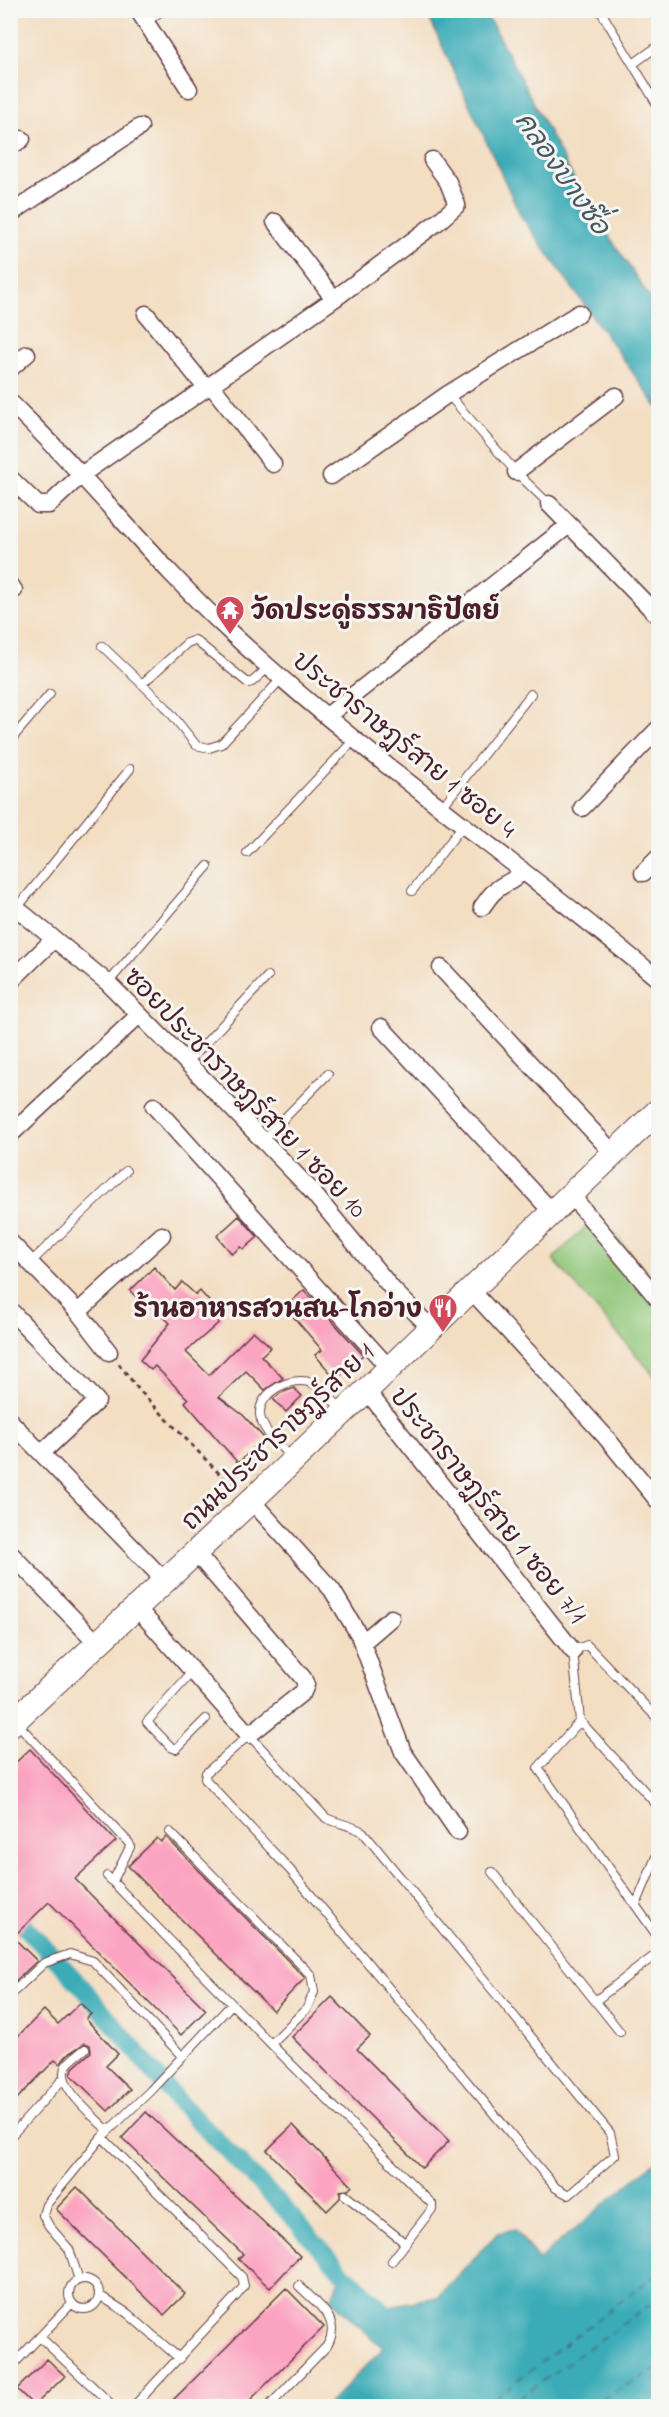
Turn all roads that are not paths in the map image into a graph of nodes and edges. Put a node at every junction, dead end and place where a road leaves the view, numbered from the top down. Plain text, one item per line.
1 (163, 10) edge
2 (600, 10) edge
3 (142, 16) edge
4 (658, 46) edge
5 (633, 64) junction
6 (189, 89) dead end
7 (658, 106) edge
8 (140, 127) dead end
9 (432, 160) dead end
10 (10, 214) edge
11 (274, 222) dead end
12 (334, 299) junction
13 (579, 313) dead end
14 (146, 314) dead end
15 (27, 354) dead end
16 (10, 369) edge
17 (208, 387) junction
18 (448, 394) junction
19 (616, 396) dead end
20 (10, 402) edge
21 (273, 465) dead end
22 (516, 472) junction
23 (81, 475) junction
24 (332, 476) dead end
25 (10, 478) edge
26 (549, 504) joint
27 (569, 525) junction
28 (658, 616) edge
29 (102, 645) dead end
30 (275, 672) junction
31 (142, 684) junction
32 (50, 694) dead end
33 (531, 694) dead end
34 (327, 716) junction
35 (658, 729) edge
36 (354, 740) junction
37 (10, 741) edge
38 (130, 769) dead end
39 (442, 807) junction
40 (582, 808) dead end
41 (464, 824) junction
42 (247, 852) dead end
43 (658, 858) edge
44 (208, 866) dead end
45 (521, 869) junction
46 (643, 873) dead end
47 (412, 891) dead end
48 (14, 906) edge
49 (482, 907) dead end
50 (54, 939) junction
51 (441, 968) dead end
52 (268, 976) dead end
53 (658, 979) edge
54 (10, 982) edge
55 (108, 982) junction
56 (139, 1015) junction
57 (381, 1027) dead end
58 (187, 1063) junction
59 (327, 1074) dead end
60 (153, 1106) dead end
61 (658, 1111) edge
62 (10, 1135) edge
63 (261, 1141) junction
64 (614, 1154) junction
65 (126, 1171) dead end
66 (571, 1195) junction
67 (552, 1212) junction
68 (162, 1235) dead end
69 (10, 1242) edge
70 (30, 1263) junction
71 (471, 1290) junction
72 (658, 1299) edge
73 (10, 1310) edge
74 (78, 1312) junction
75 (431, 1328) junction
76 (109, 1352) road end
77 (390, 1368) junction
78 (366, 1390) junction
79 (343, 1412) junction
80 (10, 1421) edge
81 (42, 1453) junction
82 (293, 1459) junction
83 (658, 1501) edge
84 (249, 1502) junction
85 (10, 1552) edge
86 (195, 1553) junction
87 (165, 1581) junction
88 (137, 1608) junction
89 (391, 1618) dead end
90 (363, 1642) junction
91 (98, 1644) junction
92 (573, 1650) junction
93 (193, 1671) junction
94 (206, 1719) dead end
95 (658, 1719) edge
96 (580, 1721) junction
97 (13, 1723) edge
98 (249, 1735) junction
99 (658, 1806) edge
100 (170, 1832) dead end
101 (458, 1832) dead end
102 (658, 1852) edge
103 (492, 1872) dead end
104 (636, 1905) junction
105 (658, 1937) edge
106 (658, 1953) edge
107 (10, 1995) edge
108 (595, 2001) junction
109 (232, 2004) junction
110 (620, 2032) dead end
111 (271, 2043) junction
112 (85, 2049) dead end
113 (182, 2056) junction
114 (63, 2079) junction
115 (105, 2134) junction
116 (10, 2136) edge
117 (345, 2195) dead end
118 (405, 2244) junction
119 (392, 2260) dead end
120 (79, 2280) junction
121 (299, 2286) dead end
122 (99, 2295) junction
123 (72, 2303) junction
124 (40, 2337) junction
125 (180, 2359) junction
126 (10, 2368) edge
127 (112, 2406) edge
128 (134, 2406) edge
129 (269, 2406) edge

1 - 3 lane
2 - 5 lane
3 - 6 street
4 - 5 lane
5 - 7 lane
8 - 10 street
9 - 12 street
11 - 12 street
12 - 17 street
13 - 18 street
14 - 17 street
15 - 16 street
17 - 21 street
17 - 23 street
18 - 22 lane
18 - 24 street
19 - 22 street
20 - 23 street, ประชาราษฎร์สาย 1 ซอย 4
22 - 26 lane
23 - 25 street
23 - 30 street, ประชาราษฎร์สาย 1 ซอย 4
26 - 27 street
27 - 28 street
27 - 34 street
29 - 31 lane
30 - 31 lane
30 - 31 lane
30 - 34 street, ประชาราษฎร์สาย 1 ซอย 4
32 - 37 lane
33 - 39 lane
34 - 36 street, ประชาราษฎร์สาย 1 ซอย 4
35 - 40 street
36 - 39 street, ประชาราษฎร์สาย 1 ซอย 4
36 - 42 lane
38 - 48 lane
39 - 41 street, ประชาราษฎร์สาย 1 ซอย 4
41 - 45 street, ประชาราษฎร์สาย 1 ซอย 4
41 - 47 lane
43 - 46 street
44 - 55 lane
45 - 49 street
45 - 53 street, ประชาราษฎร์สาย 1 ซอย 4
48 - 50 street, ซอยประชาราษฎร์สาย 1 ซอย 10
50 - 54 street
50 - 55 street, ซอยประชาราษฎร์สาย 1 ซอย 10
51 - 64 street
52 - 58 lane
55 - 56 street, ซอยประชาราษฎร์สาย 1 ซอย 10
56 - 58 street, ซอยประชาราษฎร์สาย 1 ซอย 10
56 - 62 street
57 - 67 street
58 - 63 street, ซอยประชาราษฎร์สาย 1 ซอย 10
59 - 63 lane
60 - 77 street
61 - 64 main road, ถนนประชาราษฎร์สาย 1
63 - 75 street, ซอยประชาราษฎร์สาย 1 ซอย 10
64 - 66 main road, ถนนประชาราษฎร์สาย 1
65 - 70 lane
66 - 67 main road, ถนนประชาราษฎร์สาย 1
66 - 72 street
67 - 71 main road, ถนนประชาราษฎร์สาย 1
68 - 74 street
69 - 70 street
70 - 74 street
71 - 75 main road, ถนนประชาราษฎร์สาย 1
71 - 83 street
73 - 81 street
74 - 76 street
75 - 77 main road, ถนนประชาราษฎร์สาย 1
77 - 78 main road, ถนนประชาราษฎร์สาย 1
78 - 79 main road, ถนนประชาราษฎร์สาย 1
78 - 92 street, ประชาราษฎร์สาย 1 ซอย 7/1
79 - 82 main road, ถนนประชาราษฎร์สาย 1
79 - 82 lane
80 - 81 street
81 - 87 street
82 - 84 main road, ถนนประชาราษฎร์สาย 1
84 - 86 main road, ถนนประชาราษฎร์สาย 1
84 - 90 street
85 - 91 street
86 - 87 main road, ถนนประชาราษฎร์สาย 1
86 - 98 street
87 - 88 main road, ถนนประชาราษฎร์สาย 1
88 - 91 main road, ถนนประชาราษฎร์สาย 1
88 - 93 street
89 - 90 street
90 - 101 street
91 - 97 main road, ถนนประชาราษฎร์สาย 1
92 - 95 lane
92 - 96 lane
93 - 94 lane
93 - 98 street
96 - 99 lane
96 - 104 lane
97 - 109 lane
98 - 98 lane
100 - 111 lane
102 - 104 lane
103 - 108 lane
104 - 105 lane
106 - 108 lane
107 - 113 lane
108 - 110 lane
109 - 111 lane
109 - 113 lane
111 - 118 lane
112 - 114 lane
113 - 115 lane
114 - 115 lane
114 - 116 lane
115 - 120 lane
115 - 125 lane
117 - 118 lane
118 - 119 lane
120 - 122 lane
120 - 123 lane
121 - 129 lane
122 - 123 lane
122 - 125 lane
123 - 124 lane
124 - 126 lane
124 - 127 lane
125 - 128 lane

